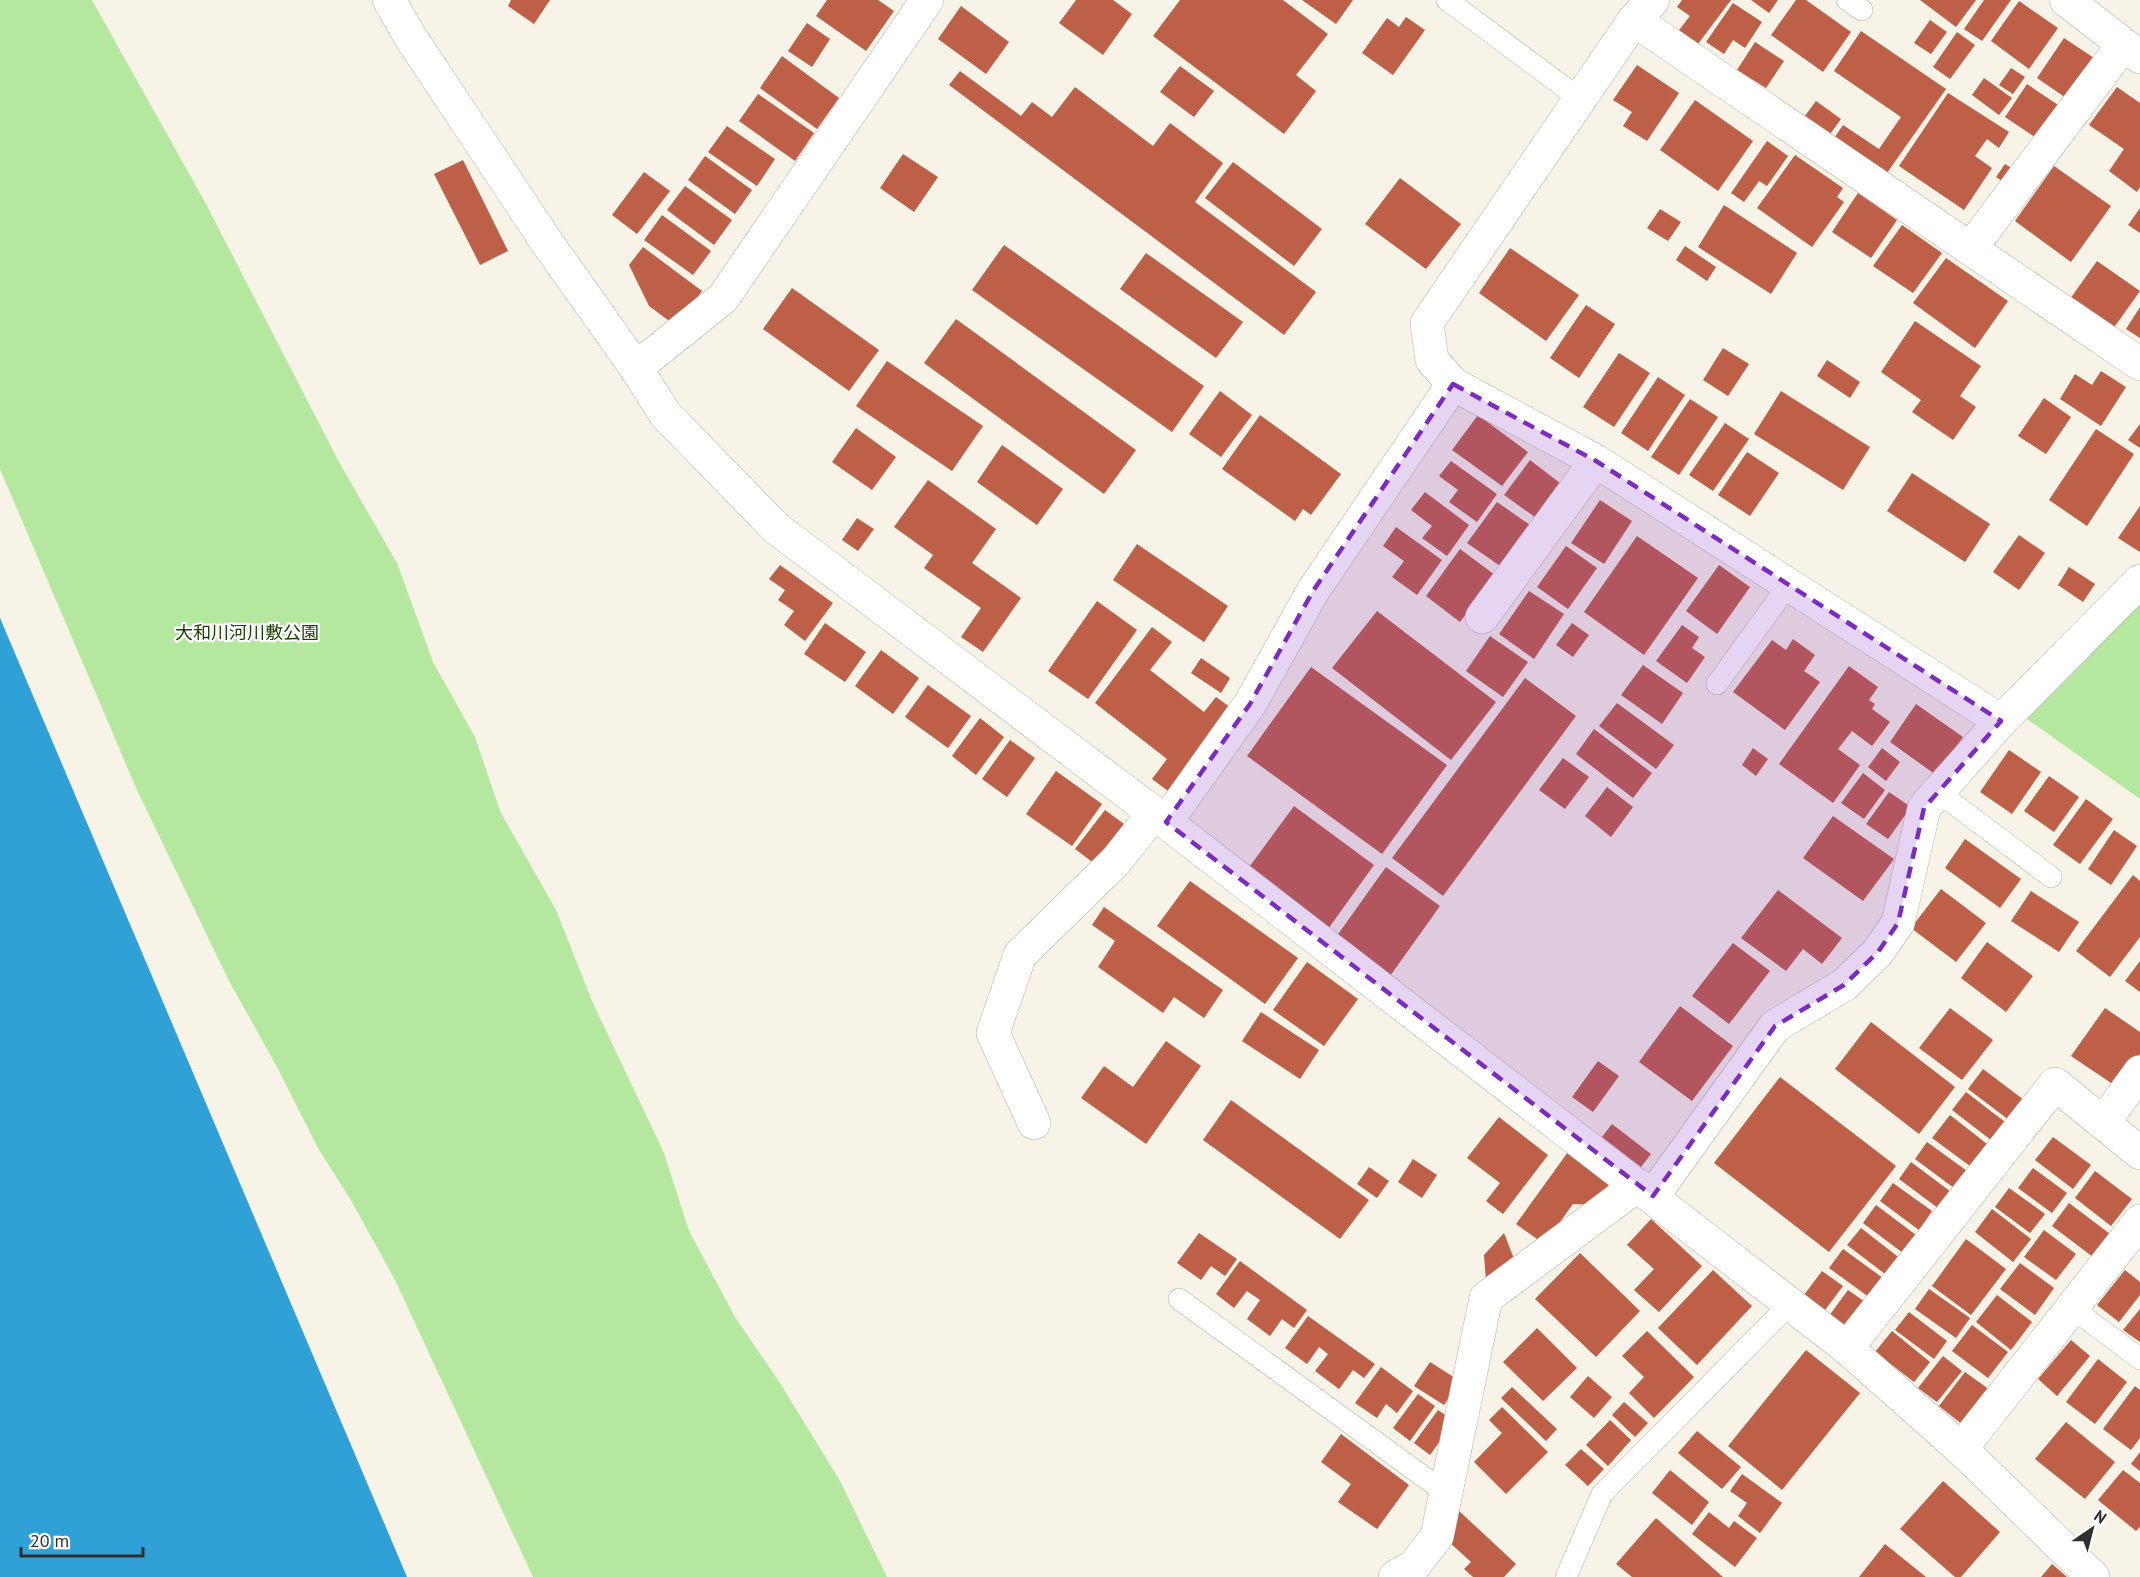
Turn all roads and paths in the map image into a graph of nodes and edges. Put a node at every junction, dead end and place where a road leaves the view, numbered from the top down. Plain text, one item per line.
1 (389, 0) edge
2 (926, 0) edge
3 (1447, 0) edge
4 (2066, 0) edge
5 (1643, 10) edge
6 (2132, 51) edge
7 (1580, 99) junction
8 (1971, 248) junction
9 (2140, 364) edge
10 (636, 368) junction
11 (1453, 384) junction
12 (1596, 461) junction
13 (2140, 581) edge
14 (1789, 584) junction
15 (1482, 617) dead end
16 (1717, 684) dead end
17 (2001, 721) junction
18 (1938, 792) junction
19 (1160, 818) junction
20 (2051, 878) dead end
21 (2140, 1072) edge
22 (1034, 1123) dead end
23 (2103, 1123) junction
24 (2140, 1153) edge
25 (1645, 1190) junction
26 (2140, 1221) edge
27 (1179, 1299) dead end
28 (1791, 1303) junction
29 (2072, 1308) junction
30 (1847, 1348) junction
31 (2140, 1359) edge
32 (1961, 1449) junction
33 (1446, 1493) junction
34 (1395, 1577) edge
35 (1566, 1577) edge
36 (2093, 1577) edge

1 - 10 street
2 - 10 street
3 - 7 lane
4 - 6 street
5 - 7 street
5 - 8 street
6 - 8 street
7 - 11 street
8 - 9 street
10 - 19 street
11 - 12 street
11 - 19 street
12 - 14 street
12 - 15 street
13 - 17 street
14 - 16 lane
14 - 17 street
17 - 18 street
18 - 20 lane
18 - 25 street
19 - 22 street
19 - 25 street
21 - 23 street
23 - 24 street
23 - 30 street
25 - 28 street
25 - 33 street
26 - 29 street
27 - 33 lane
28 - 30 street
28 - 35 lane
29 - 31 lane
29 - 32 street
30 - 32 street
32 - 36 street
33 - 34 street

